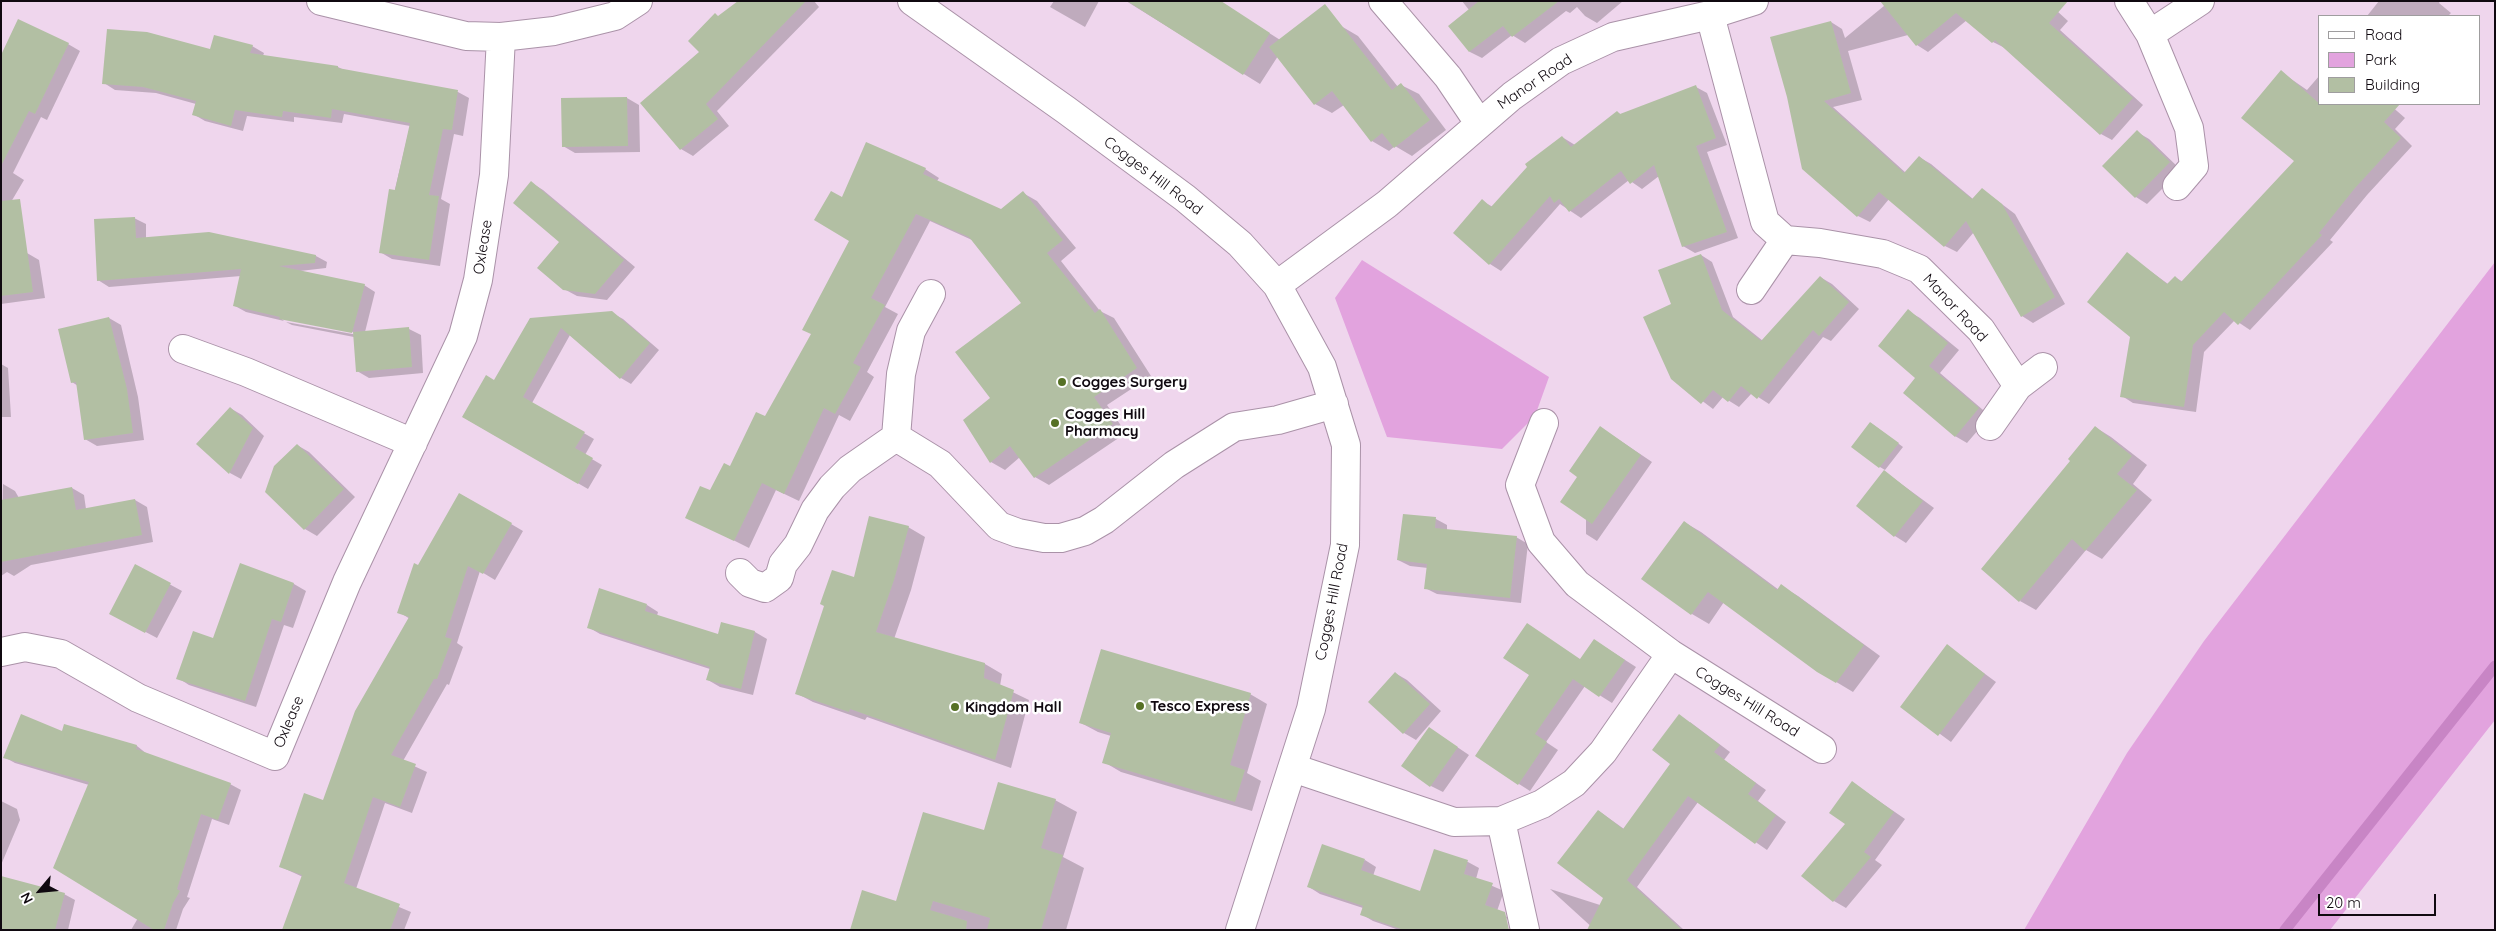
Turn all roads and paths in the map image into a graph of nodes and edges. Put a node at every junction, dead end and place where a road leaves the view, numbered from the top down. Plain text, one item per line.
1 (321, 1) edge
2 (638, 1) edge
3 (912, 1) edge
4 (1383, 1) edge
5 (1754, 1) edge
6 (2129, 1) edge
7 (2200, 1) edge
8 (1710, 15) junction
9 (2150, 34) junction
10 (501, 37) junction
11 (1479, 123) junction
12 (2177, 186) dead end
13 (1785, 240) junction
14 (1278, 285) junction
15 (1751, 290) dead end
16 (931, 294) dead end
17 (183, 349) dead end
18 (2043, 368) dead end
19 (2018, 386) junction
20 (1334, 404) junction
21 (1544, 423) dead end
22 (1990, 426) dead end
23 (896, 437) junction
24 (413, 443) junction
25 (740, 573) dead end
26 (1, 652) edge
27 (1671, 654) junction
28 (1822, 749) dead end
29 (1292, 768) junction
30 (1501, 821) junction
31 (1240, 930) edge
32 (1525, 930) edge

1 - 10 street
2 - 10 street
3 - 14 street, Cogges Hill Road
4 - 11 street
5 - 8 street, Manor Road
6 - 9 street
7 - 9 street
8 - 11 street, Manor Road
8 - 13 street
9 - 12 street
10 - 24 street, Oxlease
11 - 14 street, Manor Road
13 - 15 street
13 - 19 street, Manor Road
14 - 20 street, Cogges Hill Road
16 - 23 street
17 - 24 street
18 - 19 street
19 - 22 street
20 - 23 street
20 - 29 street, Cogges Hill Road
21 - 27 street, Cogges Hill Road
23 - 25 street
24 - 26 street, Oxlease
27 - 28 street, Cogges Hill Road
27 - 30 street
29 - 30 street
29 - 31 street, Cogges Hill Road
30 - 32 street

